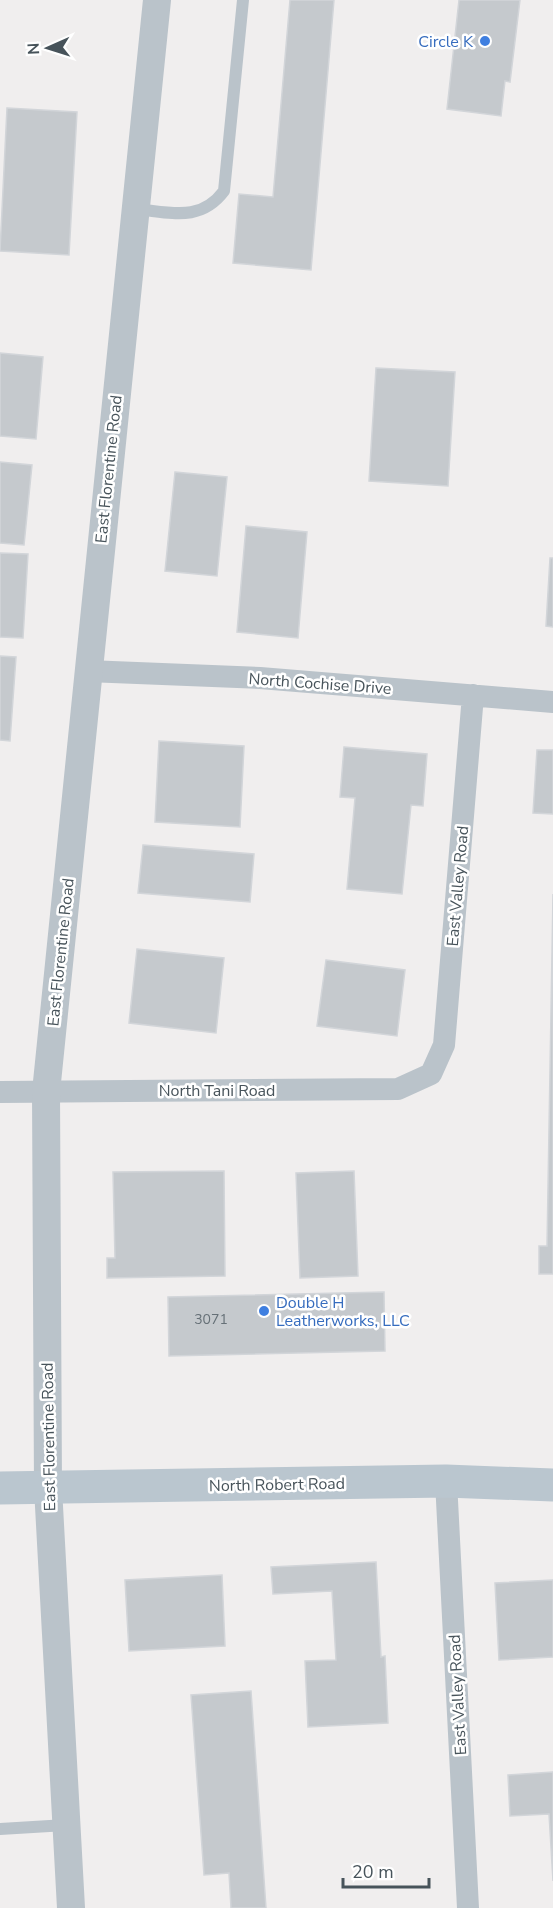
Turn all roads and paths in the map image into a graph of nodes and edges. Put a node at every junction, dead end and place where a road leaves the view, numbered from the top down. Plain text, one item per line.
1 (157, 0) edge
2 (243, 0) edge
3 (135, 209) junction
4 (87, 671) junction
5 (473, 695) junction
6 (553, 702) edge
7 (431, 1074) joint
8 (0, 1092) edge
9 (46, 1092) junction
10 (446, 1481) junction
11 (553, 1485) edge
12 (0, 1488) edge
13 (48, 1488) junction
14 (66, 1825) junction
15 (0, 1829) edge
16 (71, 1908) edge
17 (468, 1908) edge

1 - 3 street, East Florentine Road
2 - 3 lane
3 - 4 street, East Florentine Road
4 - 5 street, North Cochise Drive
4 - 9 street, East Florentine Road
5 - 6 street, North Cochise Drive
5 - 7 street, East Valley Road
7 - 9 street, North Tani Road
8 - 9 street, North Tani Road
9 - 13 street, East Florentine Road
10 - 11 main road, North Robert Road
10 - 13 main road, North Robert Road
10 - 17 street, East Valley Road
12 - 13 main road, North Robert Road
13 - 14 street, East Florentine Road
14 - 15 lane
14 - 16 street, East Florentine Road

